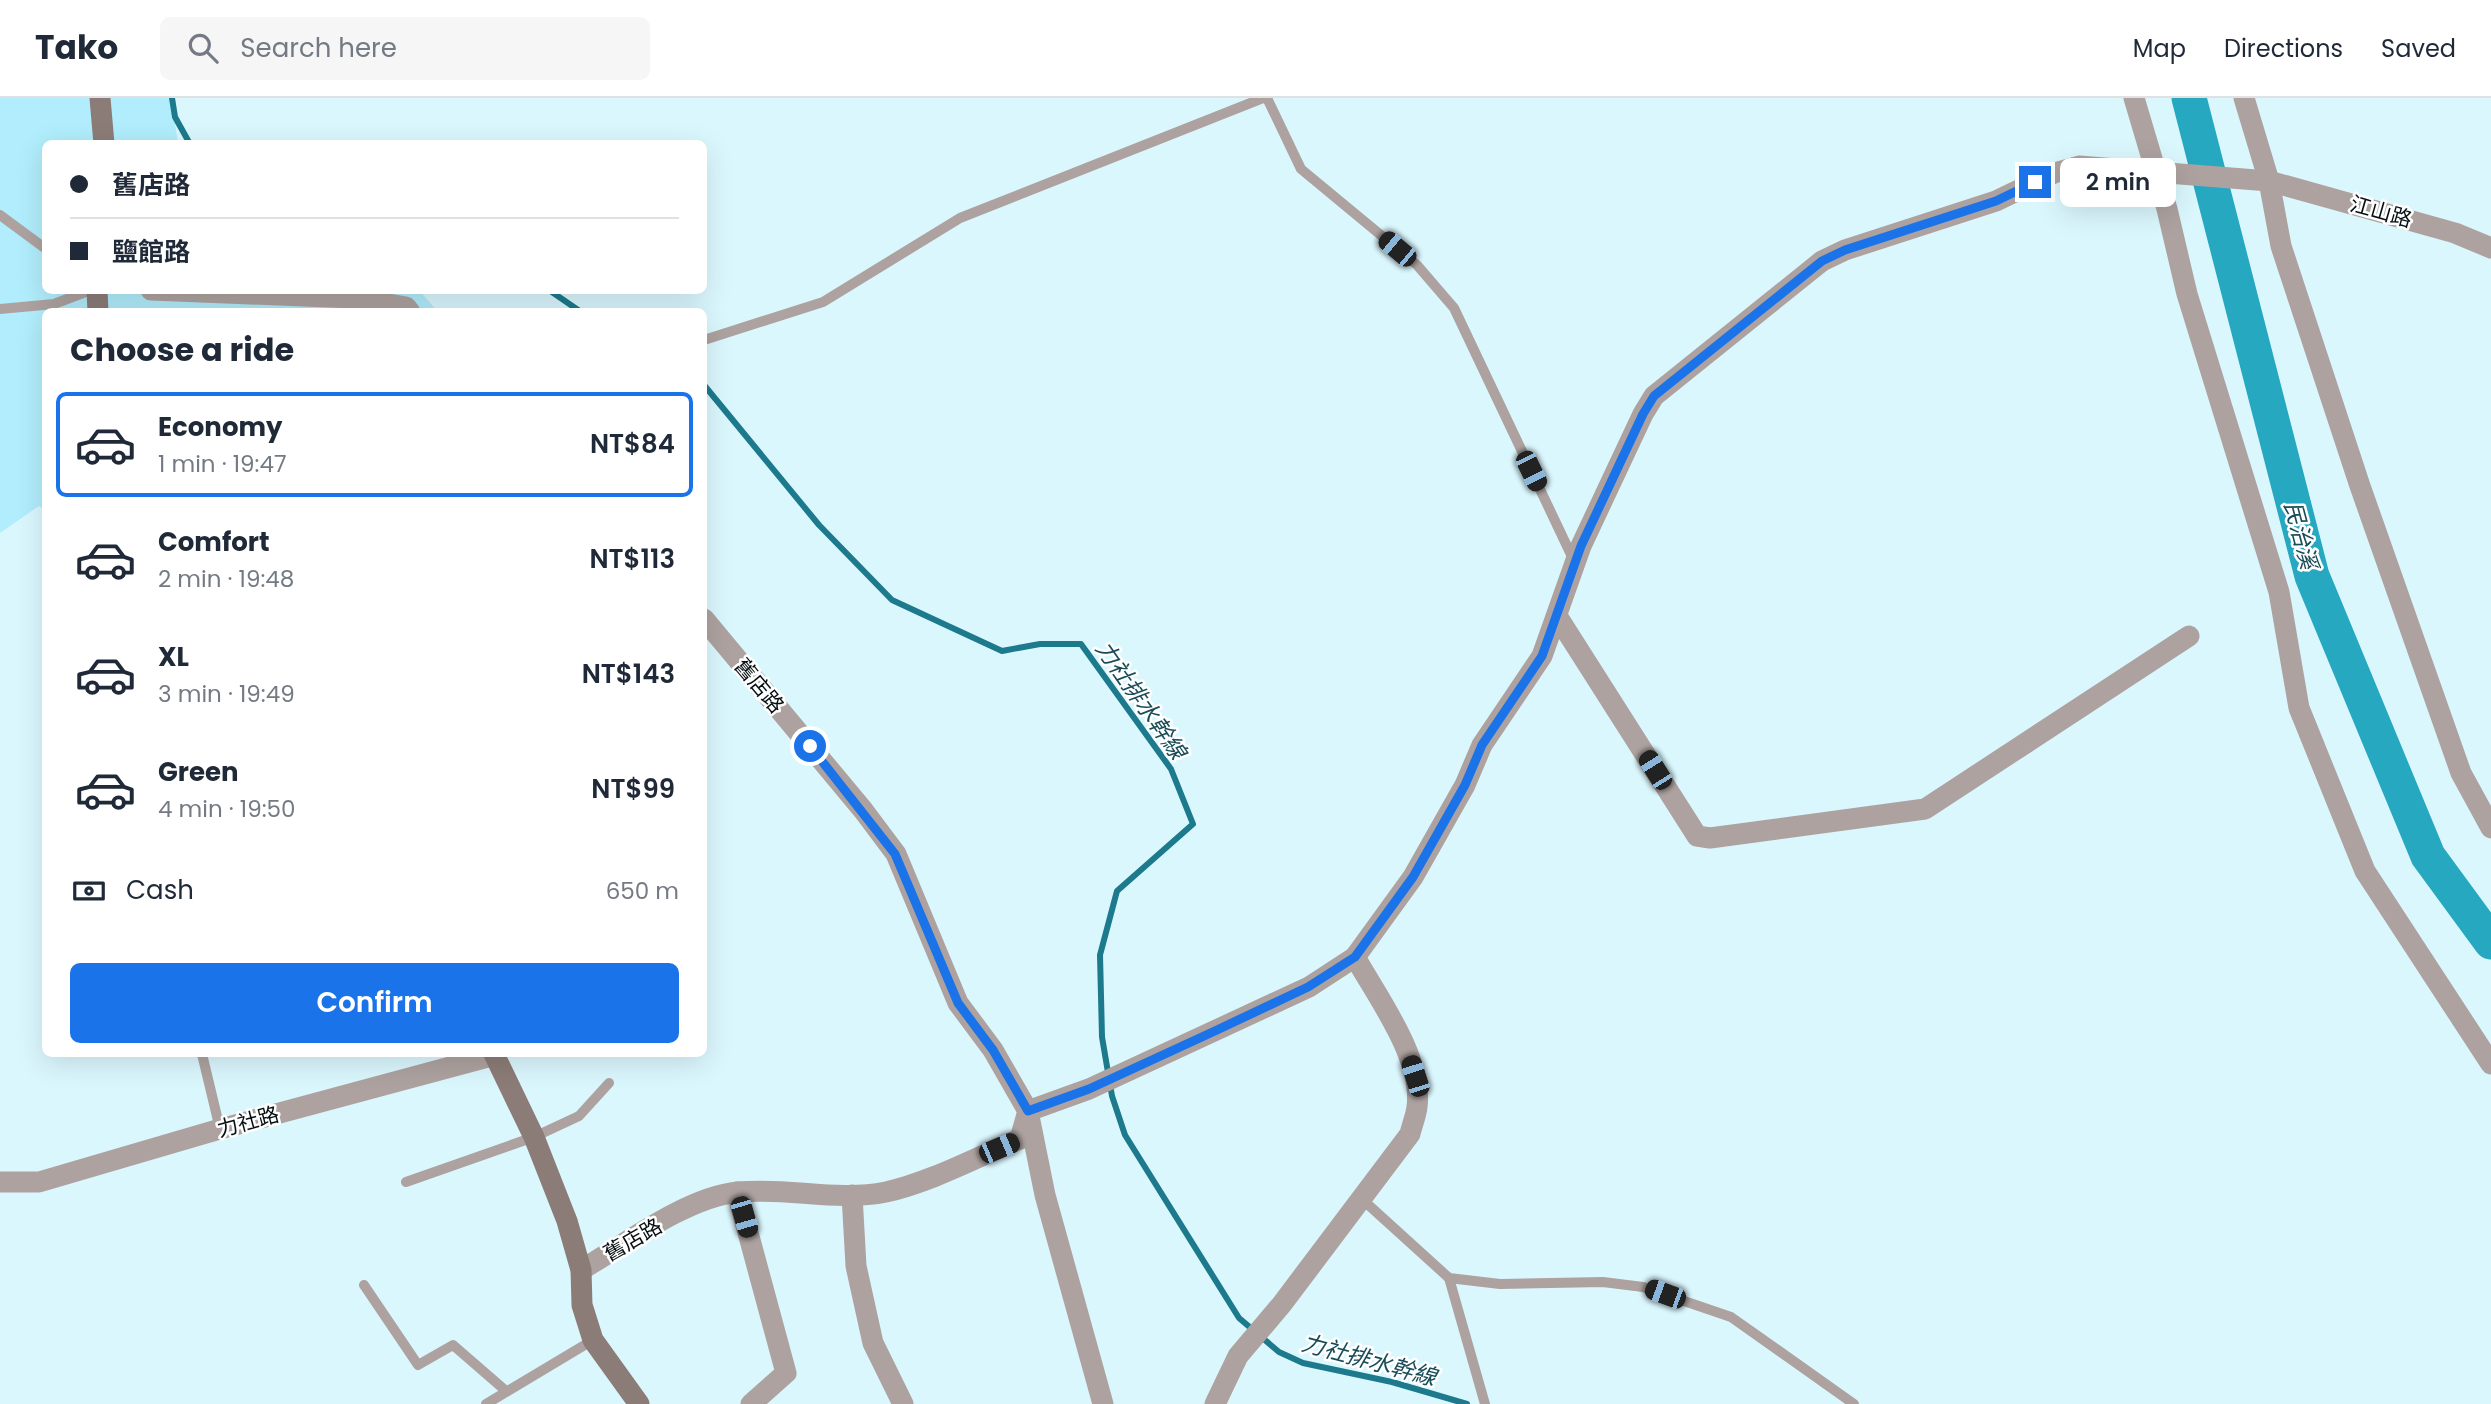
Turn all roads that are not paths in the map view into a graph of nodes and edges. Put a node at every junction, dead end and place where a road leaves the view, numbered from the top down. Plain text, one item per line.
1 (100, 98) edge
2 (1265, 98) edge
3 (2134, 98) edge
4 (2244, 98) edge
5 (104, 140) edge
6 (2161, 172) junction
7 (2269, 181) junction
8 (0, 215) edge
9 (42, 246) edge
10 (2491, 248) edge
11 (80, 294) edge
12 (252, 294) edge
13 (407, 308) edge
14 (0, 309) edge
15 (707, 339) edge
16 (1575, 564) junction
17 (1557, 616) junction
18 (707, 624) edge
19 (2189, 636) dead end
20 (2491, 828) edge
21 (1355, 957) junction
22 (203, 1057) edge
23 (484, 1057) edge
24 (496, 1057) edge
25 (2491, 1064) edge
26 (609, 1083) dead end
27 (1028, 1111) junction
28 (220, 1129) junction
29 (534, 1137) junction
30 (0, 1182) edge
31 (406, 1182) dead end
32 (737, 1192) junction
33 (852, 1195) junction
34 (1363, 1200) junction
35 (581, 1270) junction
36 (1449, 1278) junction
37 (364, 1285) dead end
38 (593, 1340) junction
39 (506, 1391) junction
40 (486, 1404) edge
41 (639, 1404) edge
42 (751, 1404) edge
43 (903, 1404) edge
44 (1103, 1404) edge
45 (1214, 1404) edge
46 (1485, 1404) edge
47 (1854, 1404) edge

1 - 5 main road
2 - 15 lane
2 - 16 lane
3 - 6 street
4 - 7 street
6 - 7 street, 江山路
6 - 16 street, 江山路
6 - 25 street
7 - 10 street, 江山路
7 - 20 street
8 - 9 lane
11 - 14 lane
12 - 13 street
16 - 17 street, 江山路
17 - 19 street
17 - 21 street, 江山路
18 - 27 street, 舊店路
21 - 27 street
21 - 34 street
22 - 28 lane
23 - 28 street, 力社路
24 - 29 main road, 力社路
26 - 29 lane
27 - 33 street, 舊店路
27 - 44 street, 舊店路
28 - 30 street, 力社路
29 - 31 lane
29 - 35 main road, 力社路
32 - 33 street, 舊店路
32 - 35 street, 舊店路
32 - 42 street
33 - 43 street
34 - 36 lane
34 - 45 street
35 - 38 main road, 力社路
36 - 46 lane
36 - 47 lane
37 - 39 lane
38 - 39 lane
38 - 41 main road, 力社路
39 - 40 lane

